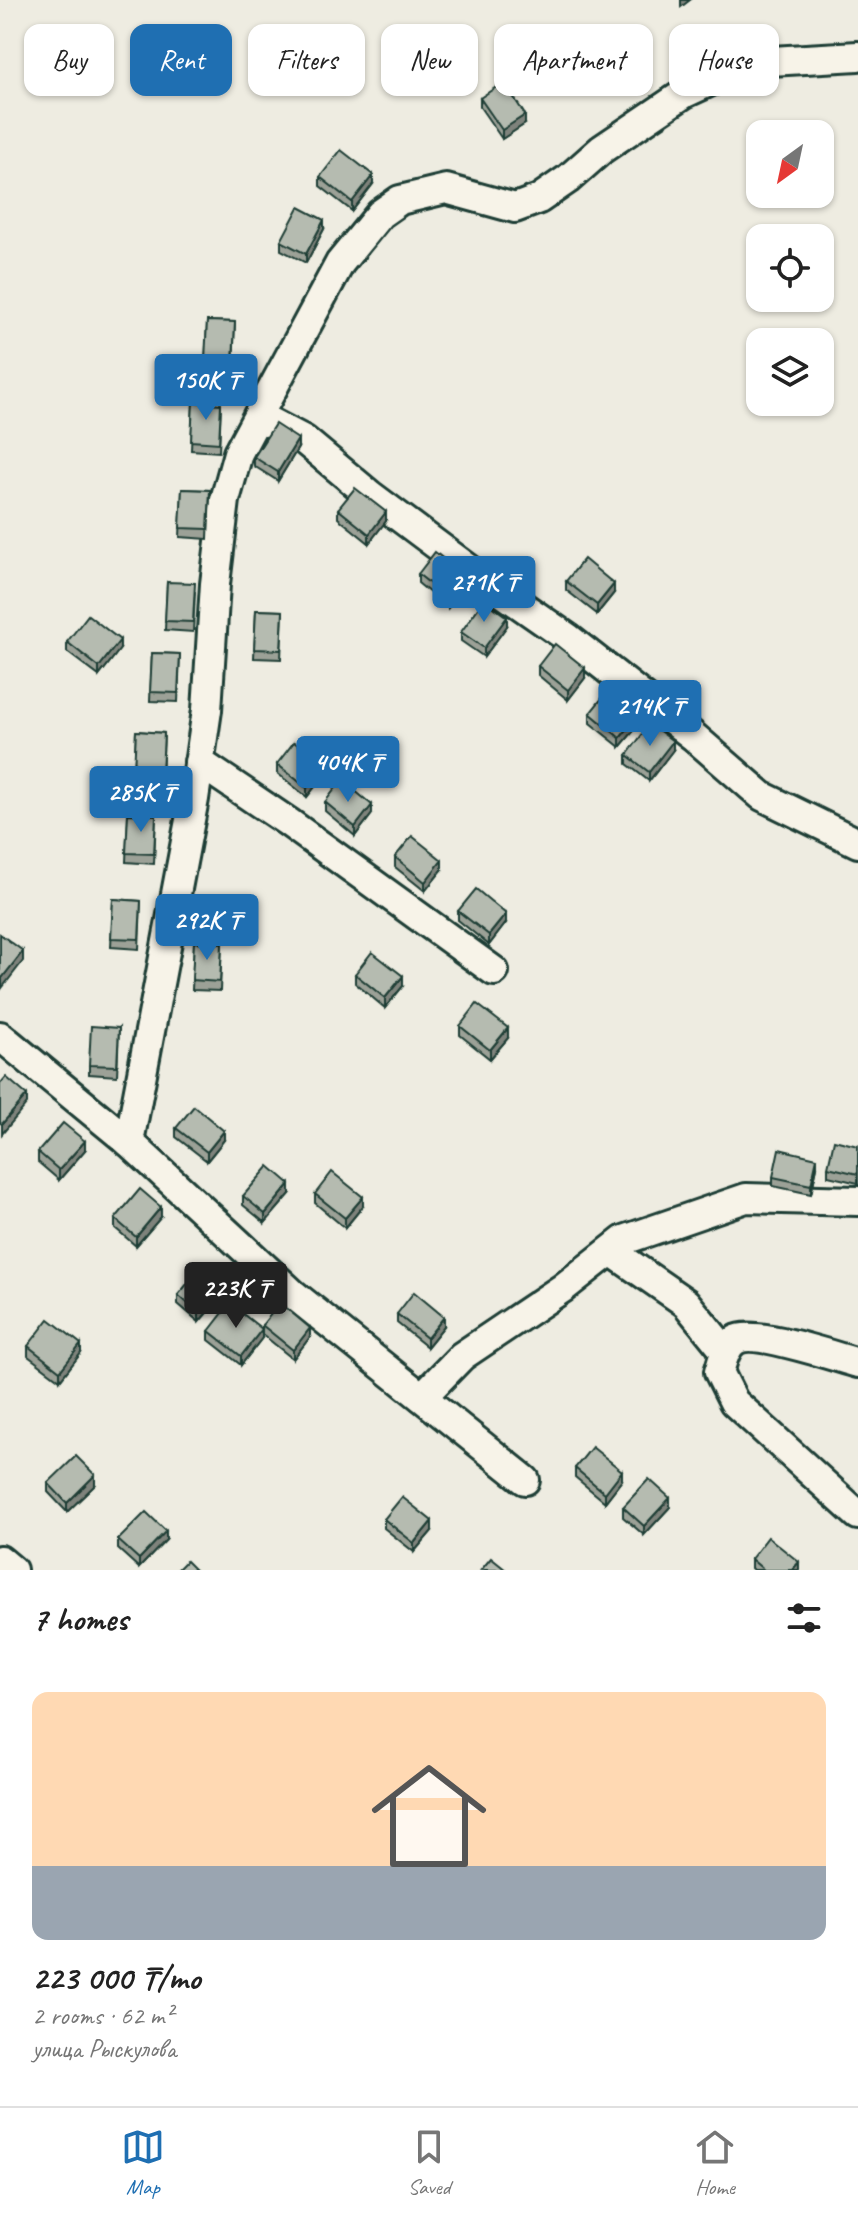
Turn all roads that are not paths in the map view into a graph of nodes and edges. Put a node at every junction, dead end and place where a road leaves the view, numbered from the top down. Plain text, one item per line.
1 (858, 56) edge
2 (258, 416) junction
3 (199, 762) junction
4 (858, 843) edge
5 (494, 971) dead end
6 (0, 1036) edge
7 (129, 1142) junction
8 (858, 1201) edge
9 (611, 1251) junction
10 (725, 1351) junction
11 (858, 1363) edge
12 (422, 1397) junction
13 (525, 1480) dead end
14 (858, 1515) edge
15 (0, 1560) edge
16 (12, 1570) edge

1 - 2 street
2 - 3 street
2 - 4 street
3 - 5 street
3 - 7 street
6 - 7 street
7 - 12 street
8 - 9 street
9 - 10 street
9 - 12 street
10 - 11 street
10 - 14 street
12 - 13 street
15 - 16 street

